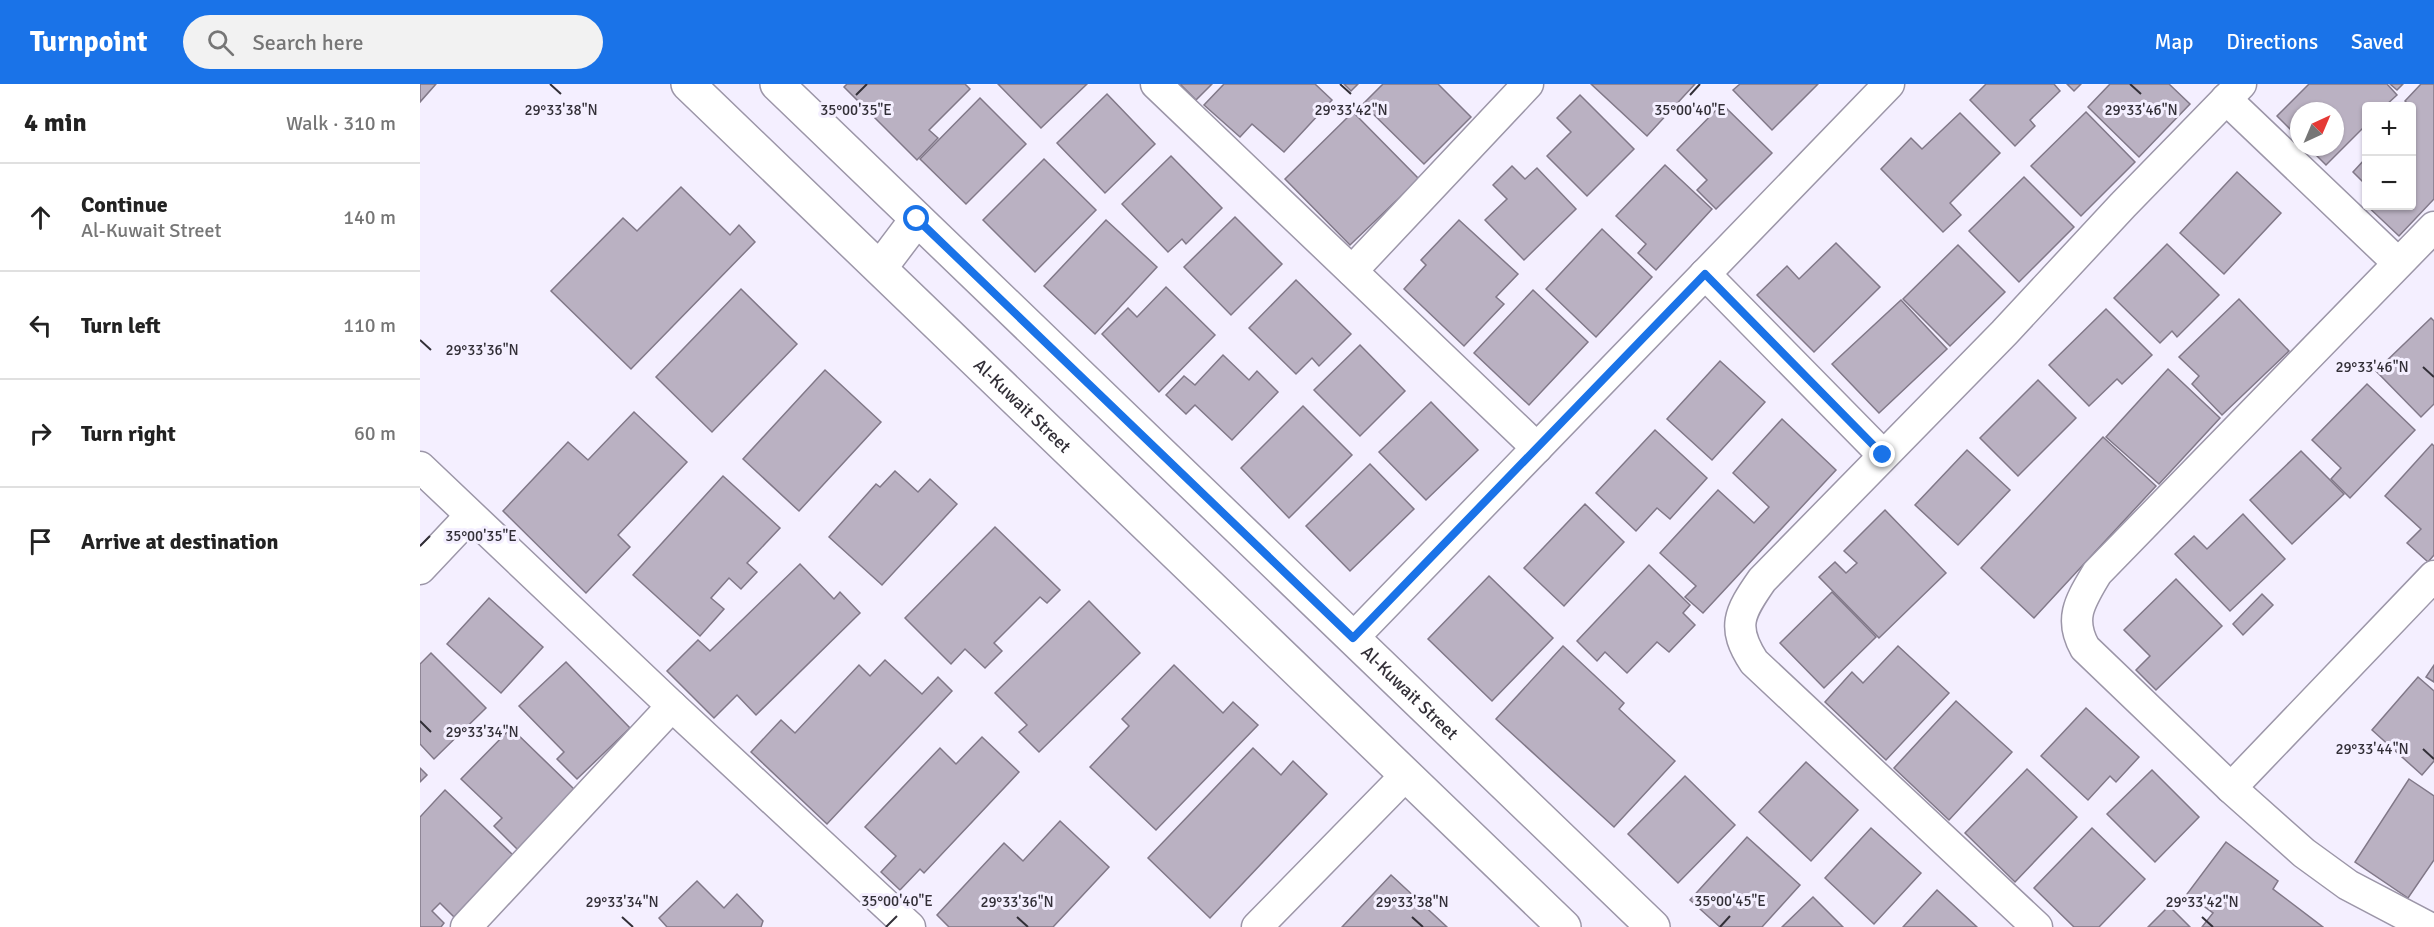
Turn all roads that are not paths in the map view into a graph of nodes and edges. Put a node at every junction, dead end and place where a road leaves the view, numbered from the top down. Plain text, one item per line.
1 (688, 84) edge
2 (777, 84) edge
3 (1156, 84) edge
4 (1889, 84) edge
5 (1513, 89) edge
6 (2234, 92) edge
7 (917, 219) junction
8 (2434, 227) edge
9 (2398, 263) junction
10 (880, 268) junction
11 (1352, 271) junction
12 (1705, 274) junction
13 (1537, 448) junction
14 (1883, 455) junction
15 (420, 467) edge
16 (470, 516) junction
17 (420, 568) edge
18 (2434, 576) edge
19 (1353, 638) junction
20 (672, 706) junction
21 (1406, 775) junction
22 (2231, 788) junction
23 (466, 927) edge
24 (910, 927) edge
25 (1257, 927) edge
26 (1564, 927) edge
27 (1653, 927) edge
28 (2037, 927) edge
29 (2428, 927) edge

1 - 10 main road, Al-Kuwait Street
2 - 7 main road, Al-Kuwait Street
3 - 11 street
4 - 12 street
5 - 11 street
6 - 9 street
6 - 14 street
7 - 10 main road
7 - 19 main road, Al-Kuwait Street
8 - 9 street
9 - 22 street
10 - 21 main road, Al-Kuwait Street
11 - 13 street
12 - 13 street
12 - 14 street
13 - 19 street
14 - 28 street
15 - 16 street
16 - 17 street
16 - 20 street
18 - 22 street
19 - 27 main road, Al-Kuwait Street
20 - 23 street
20 - 24 street
21 - 25 street
21 - 26 main road, Al-Kuwait Street
22 - 29 street

